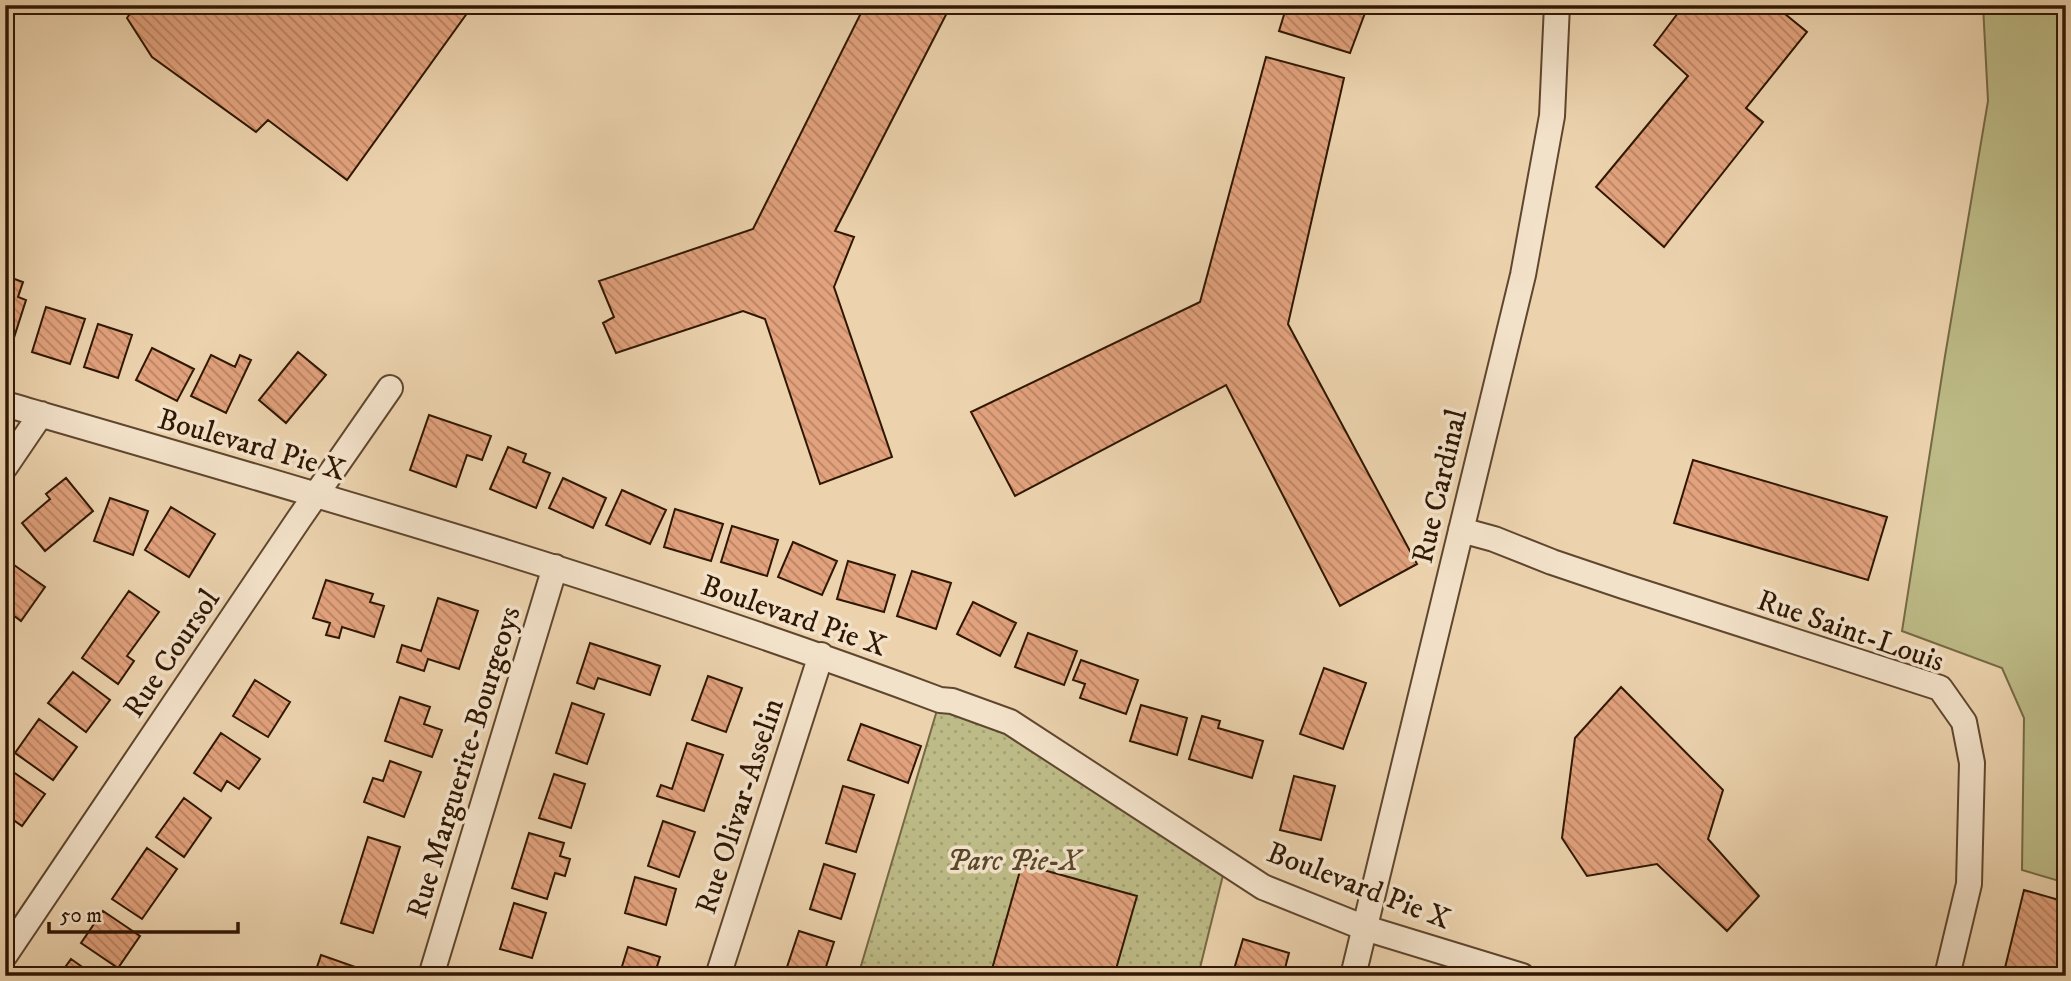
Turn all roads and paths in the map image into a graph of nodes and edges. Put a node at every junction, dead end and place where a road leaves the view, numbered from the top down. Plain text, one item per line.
1 (1557, 5) edge
2 (390, 388) dead end
3 (5, 404) edge
4 (41, 414) junction
5 (5, 467) edge
6 (316, 495) junction
7 (1461, 530) junction
8 (555, 567) junction
9 (821, 655) junction
10 (1365, 928) junction
11 (5, 955) edge
12 (431, 976) edge
13 (718, 976) edge
14 (1353, 976) edge
15 (1522, 976) edge
16 (1947, 976) edge

1 - 7 street, Rue Cardinal
2 - 6 street, Rue Coursol
3 - 4 street, Boulevard Pie X
4 - 5 street
4 - 6 street, Boulevard Pie X
6 - 8 street, Boulevard Pie X
6 - 11 street, Rue Coursol
7 - 10 street, Rue Cardinal
7 - 16 street, Rue Saint-Louis
8 - 9 street, Boulevard Pie X
8 - 12 street, Rue Marguerite-Bourgeoys
9 - 10 street, Boulevard Pie X
9 - 13 street, Rue Olivar-Asselin
10 - 14 street, Rue Cardinal
10 - 15 street, Boulevard Pie X

